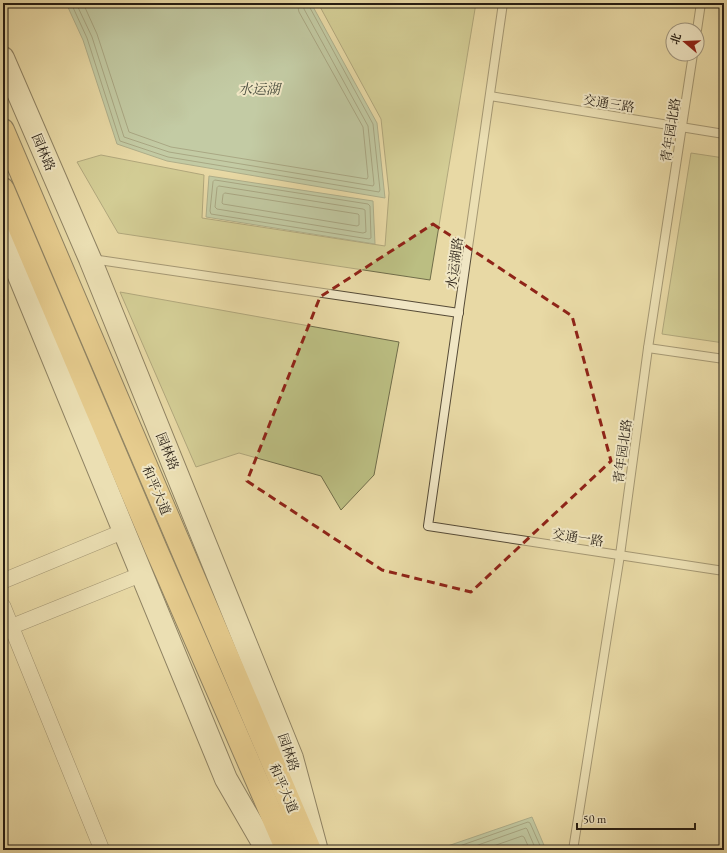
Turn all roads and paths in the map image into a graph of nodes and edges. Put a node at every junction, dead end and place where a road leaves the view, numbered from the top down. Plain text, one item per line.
1 (503, 3) edge
2 (701, 3) edge
3 (698, 22) edge
4 (3, 58) edge
5 (692, 62) edge
6 (490, 96) junction
7 (683, 127) junction
8 (3, 130) edge
9 (724, 134) edge
10 (3, 189) edge
11 (12, 235) edge
12 (90, 258) junction
13 (459, 313) junction
14 (648, 348) junction
15 (724, 359) edge
16 (428, 526) joint
17 (124, 530) junction
18 (620, 555) junction
19 (724, 571) edge
20 (142, 574) junction
21 (3, 581) edge
22 (3, 606) edge
23 (7, 629) edge
24 (102, 850) edge
25 (267, 850) edge
26 (287, 850) edge
27 (310, 850) edge
28 (317, 850) edge
29 (573, 850) edge

1 - 6 lane, 水运湖路
2 - 3 lane
4 - 12 main road, 园林路
5 - 7 lane, 青年园北路
6 - 7 lane, 交通三路
6 - 13 lane, 水运湖路
7 - 9 lane, 交通三路
7 - 14 lane, 青年园北路
8 - 27 main road, 和平大道
10 - 11 main road, 和平大道
11 - 17 main road
11 - 26 main road, 和平大道
12 - 13 lane
12 - 28 main road, 园林路
13 - 16 lane, 水运湖路
14 - 15 lane
14 - 18 lane, 青年园北路
16 - 18 lane, 交通一路
17 - 20 main road
17 - 21 street
18 - 19 lane, 交通一路
18 - 29 lane, 青年园北路
20 - 23 street
20 - 25 main road
22 - 23 street
23 - 24 street

